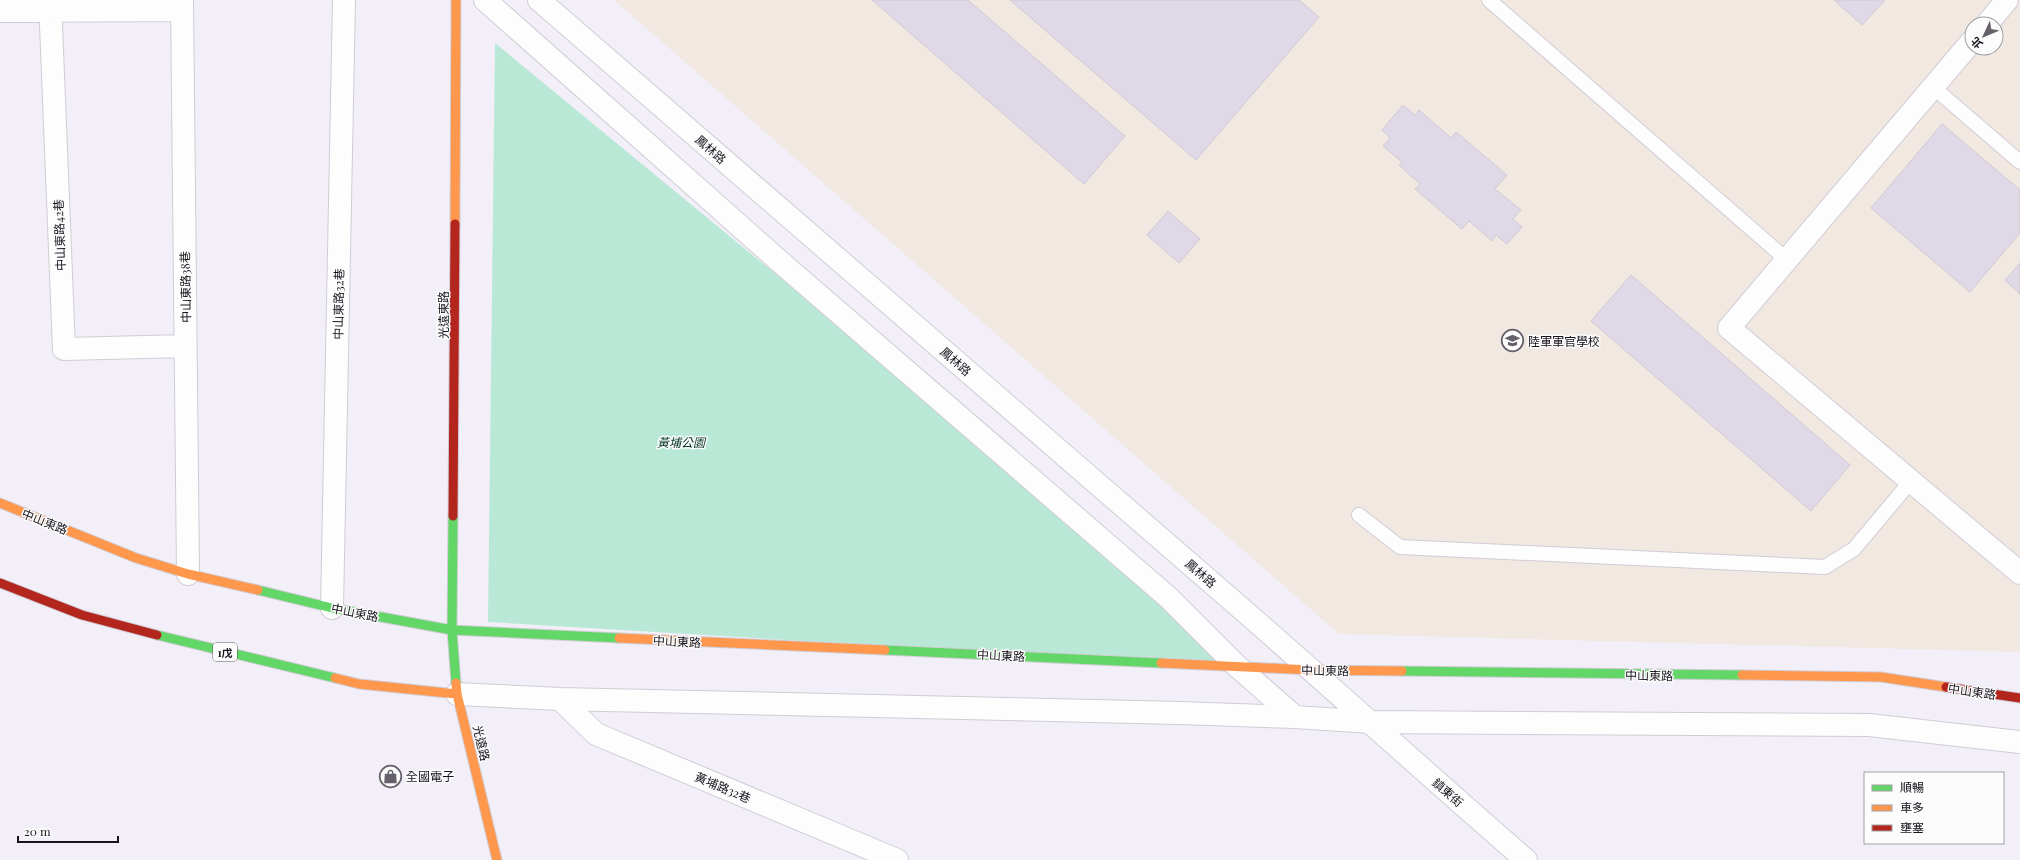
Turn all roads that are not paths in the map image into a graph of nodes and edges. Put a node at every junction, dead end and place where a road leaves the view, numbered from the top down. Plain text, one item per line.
1 (344, 0) edge
2 (456, 0) edge
3 (485, 0) edge
4 (539, 0) edge
5 (1489, 0) edge
6 (2007, 0) edge
7 (50, 5) edge
8 (182, 5) edge
9 (0, 11) edge
10 (1994, 16) edge
11 (1964, 51) edge
12 (1934, 87) junction
13 (2020, 162) edge
14 (1787, 260) junction
15 (185, 346) junction
16 (1911, 481) junction
17 (0, 503) edge
18 (1359, 515) dead end
19 (2020, 573) edge
20 (188, 574) junction
21 (0, 583) edge
22 (332, 608) junction
23 (452, 630) junction
24 (1238, 667) junction
25 (1311, 670) junction
26 (457, 694) junction
27 (2020, 698) edge
28 (560, 699) junction
29 (1295, 717) junction
30 (1372, 722) junction
31 (2020, 742) edge
32 (497, 860) edge
33 (896, 860) edge
34 (1526, 860) edge

1 - 22 street, 中山東路32巷
2 - 23 street, 光遠東路
3 - 24 street
4 - 25 street, 鳳林路
5 - 14 lane
6 - 10 street
7 - 8 street
7 - 9 street
7 - 15 street, 中山東路42巷
8 - 15 street, 中山東路38巷
11 - 12 street
12 - 13 lane
12 - 14 street
14 - 16 street
15 - 20 street, 中山東路38巷
16 - 18 lane
16 - 19 street
17 - 20 street, 中山東路
20 - 22 street, 中山東路
21 - 26 street, 1戊
22 - 23 street, 中山東路
23 - 24 street, 中山東路
23 - 26 street, 光遠路
24 - 25 street, 中山東路
24 - 29 street
25 - 27 street, 中山東路
25 - 30 street, 鳳林路
26 - 28 street
26 - 32 street, 光遠路
28 - 29 street
28 - 33 street, 黃埔路32巷
29 - 30 street
30 - 31 street
30 - 34 street, 鎮東街

